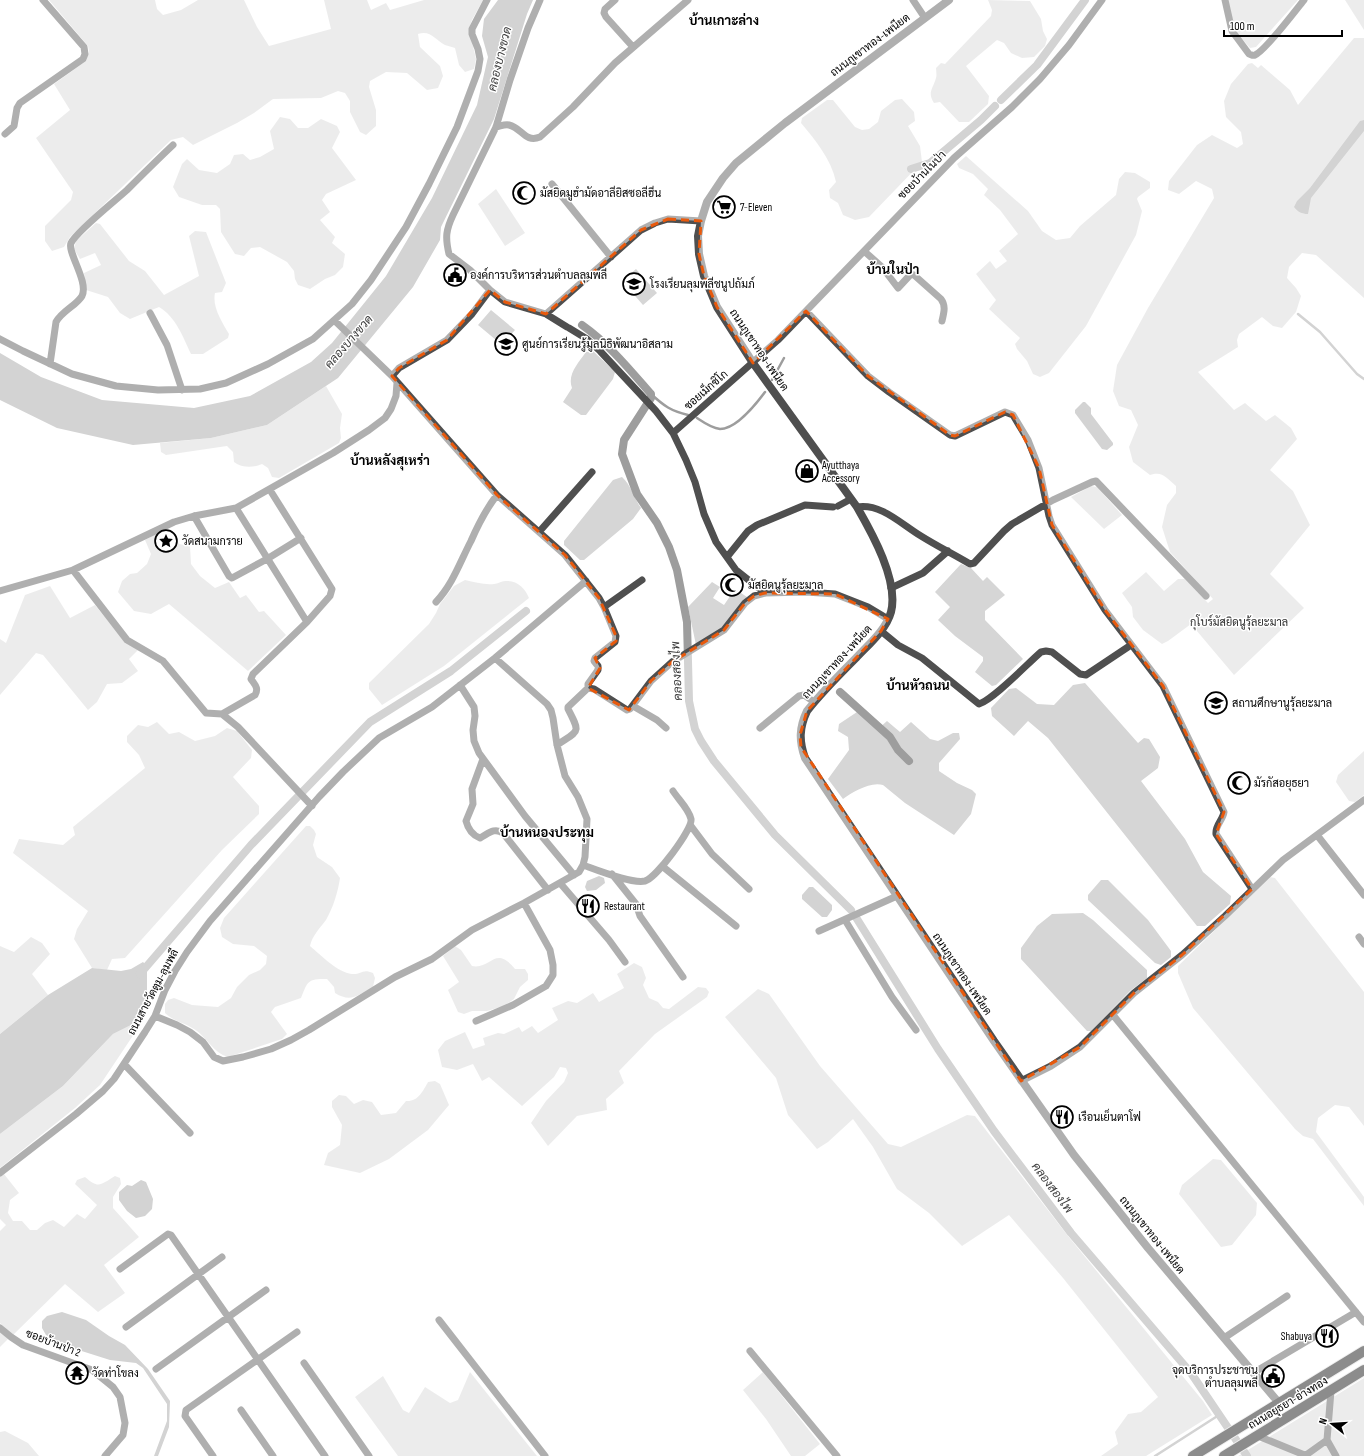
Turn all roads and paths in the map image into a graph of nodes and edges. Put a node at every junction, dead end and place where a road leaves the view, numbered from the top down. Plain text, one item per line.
1 (43, 0) edge
2 (487, 0) edge
3 (540, 0) edge
4 (615, 0) edge
5 (688, 0) edge
6 (913, 0) edge
7 (949, 0) edge
8 (1102, 0) edge
9 (1225, 0) edge
10 (1304, 0) edge
11 (926, 18) junction
12 (633, 47) junction
13 (496, 127) junction
14 (5, 134) dead end
15 (173, 145) dead end
16 (552, 184) dead end
17 (700, 221) junction
18 (864, 251) junction
19 (611, 257) junction
20 (490, 290) junction
21 (806, 311) junction
22 (150, 314) dead end
23 (546, 314) junction
24 (942, 321) dead end
25 (337, 323) junction
26 (0, 339) edge
27 (753, 363) junction
28 (50, 364) junction
29 (392, 376) junction
30 (397, 383) junction
31 (182, 390) junction
32 (673, 433) junction
33 (592, 472) dead end
34 (270, 490) junction
35 (497, 495) junction
36 (850, 499) junction
37 (1047, 505) junction
38 (857, 507) junction
39 (236, 508) junction
40 (194, 516) junction
41 (539, 532) junction
42 (301, 538) junction
43 (948, 552) junction
44 (727, 557) junction
45 (267, 559) junction
46 (73, 570) junction
47 (642, 580) dead end
48 (586, 581) junction
49 (891, 588) junction
50 (0, 591) edge
51 (765, 593) junction
52 (1206, 596) dead end
53 (436, 602) dead end
54 (604, 607) junction
55 (888, 620) junction
56 (307, 622) junction
57 (881, 631) junction
58 (1131, 645) junction
59 (495, 658) junction
60 (460, 685) junction
61 (588, 688) junction
62 (814, 702) junction
63 (632, 706) junction
64 (222, 714) junction
65 (666, 728) dead end
66 (760, 728) dead end
67 (557, 745) junction
68 (483, 759) junction
69 (673, 791) dead end
70 (1364, 800) edge
71 (310, 803) junction
72 (691, 826) junction
73 (1317, 835) junction
74 (583, 865) junction
75 (662, 866) junction
76 (612, 874) junction
77 (574, 875) junction
78 (560, 883) junction
79 (749, 889) dead end
80 (1252, 889) junction
81 (548, 890) junction
82 (1364, 895) edge
83 (897, 896) junction
84 (524, 903) junction
85 (845, 920) junction
86 (736, 926) dead end
87 (819, 931) dead end
88 (1359, 937) dead end
89 (1364, 944) edge
90 (625, 962) dead end
91 (683, 977) dead end
92 (1113, 1015) junction
93 (155, 1016) junction
94 (476, 1021) dead end
95 (916, 1030) dead end
96 (124, 1064) junction
97 (1021, 1081) junction
98 (190, 1133) dead end
99 (0, 1173) edge
100 (222, 1257) dead end
101 (120, 1269) dead end
102 (199, 1274) junction
103 (266, 1290) dead end
104 (1287, 1296) dead end
105 (1356, 1312) junction
106 (229, 1317) junction
107 (439, 1320) dead end
108 (1364, 1322) edge
109 (126, 1327) dead end
110 (0, 1328) edge
111 (297, 1332) dead end
112 (1224, 1338) junction
113 (750, 1351) dead end
114 (1364, 1351) edge
115 (258, 1359) junction
116 (304, 1363) dead end
117 (156, 1369) dead end
118 (1364, 1370) edge
119 (1253, 1372) junction
120 (1331, 1390) junction
121 (1278, 1403) junction
122 (241, 1410) dead end
123 (1258, 1436) junction
124 (1327, 1440) junction
125 (105, 1456) edge
126 (213, 1456) edge
127 (273, 1456) edge
128 (325, 1456) edge
129 (369, 1456) edge
130 (545, 1456) edge
131 (837, 1456) edge
132 (1193, 1456) edge
133 (1224, 1456) edge
134 (1306, 1456) edge
135 (1336, 1456) edge

1 - 14 street
2 - 25 street
3 - 13 street
4 - 12 street
5 - 12 street
6 - 11 street
7 - 11 street, ถนนภูเขาทอง-เพนียด
8 - 18 street, ซอยบ้านในป่า
9 - 10 street
11 - 17 street, ถนนภูเขาทอง-เพนียด
12 - 13 street
13 - 20 street
15 - 28 street
16 - 19 street
17 - 19 street
17 - 27 street, ถนนภูเขาทอง-เพนียด
18 - 21 street, ซอยบ้านในป่า
18 - 24 street
19 - 23 street
20 - 23 street
20 - 29 street
21 - 27 street, ซอยบ้านในป่า
21 - 37 street
22 - 31 street
23 - 32 street
25 - 29 street
25 - 31 street
26 - 28 street
27 - 32 street, ซอยเม็กซิโก
27 - 36 street, ถนนภูเขาทอง-เพนียด
28 - 31 street
29 - 30 street
30 - 34 street
30 - 35 street
32 - 44 street
33 - 41 street
34 - 39 street
34 - 42 street
35 - 41 street
35 - 53 street
36 - 38 street, ถนนภูเขาทอง-เพนียด
36 - 44 street
37 - 43 street
37 - 52 street
37 - 58 street
38 - 43 street
38 - 49 street, ถนนภูเขาทอง-เพนียด
39 - 40 street
39 - 45 street
40 - 45 street
40 - 46 street
41 - 48 street
42 - 45 street
42 - 56 street
43 - 49 street
44 - 51 street
45 - 56 street
46 - 50 street
46 - 64 street
47 - 54 street
48 - 54 street
48 - 59 street, ถนนสายวัดตูม-ลุมพลี
49 - 55 street, ถนนภูเขาทอง-เพนียด
51 - 55 street
51 - 63 street
54 - 61 street
55 - 57 street, ถนนภูเขาทอง-เพนียด
56 - 64 street
57 - 58 street
57 - 62 street, ถนนภูเขาทอง-เพนียด
58 - 80 street
59 - 60 street, ถนนสายวัดตูม-ลุมพลี
59 - 67 street
60 - 68 street
60 - 71 street, ถนนสายวัดตูม-ลุมพลี
61 - 63 street
61 - 67 street
62 - 66 street
62 - 83 street, ถนนภูเขาทอง-เพนียด
63 - 65 street
64 - 71 street
67 - 74 street
68 - 77 street
68 - 81 street
69 - 72 street
70 - 73 street
71 - 93 street, ถนนสายวัดตูม-ลุมพลี
72 - 75 street
72 - 79 street
73 - 80 street
73 - 82 street
74 - 76 street
74 - 77 street
75 - 76 street
75 - 86 street
76 - 91 street
77 - 78 street
78 - 81 street
78 - 90 street
80 - 92 street
81 - 84 street
83 - 85 street
83 - 97 street, ถนนภูเขาทอง-เพนียด
84 - 93 street
84 - 94 street
85 - 87 street
85 - 95 street
88 - 89 street
92 - 97 street
92 - 105 street
93 - 96 street, ถนนสายวัดตูม-ลุมพลี
96 - 98 street
96 - 99 street, ถนนสายวัดตูม-ลุมพลี
97 - 112 street, ถนนภูเขาทอง-เพนียด
100 - 102 street
101 - 102 street
102 - 106 street
102 - 109 street
103 - 106 street
104 - 112 street
105 - 108 street
105 - 119 street
106 - 115 street
106 - 117 street
107 - 130 street
110 - 125 street, ซอยบ้านป่า 2
111 - 115 street
112 - 119 street, ถนนภูเขาทอง-เพนียด
113 - 131 street
114 - 121 main road, ถนนอยุธยา-อ่างทอง
115 - 126 street
115 - 128 street
116 - 129 street
118 - 120 main road, ถนนอยุธยา-อ่างทอง
119 - 121 street, ถนนภูเขาทอง-เพนียด
120 - 123 main road, ถนนอยุธยา-อ่างทอง
120 - 124 street
121 - 132 main road, ถนนอยุธยา-อ่างทอง
122 - 127 street
123 - 133 main road, ถนนอยุธยา-อ่างทอง
123 - 134 street
124 - 134 street
124 - 135 street

